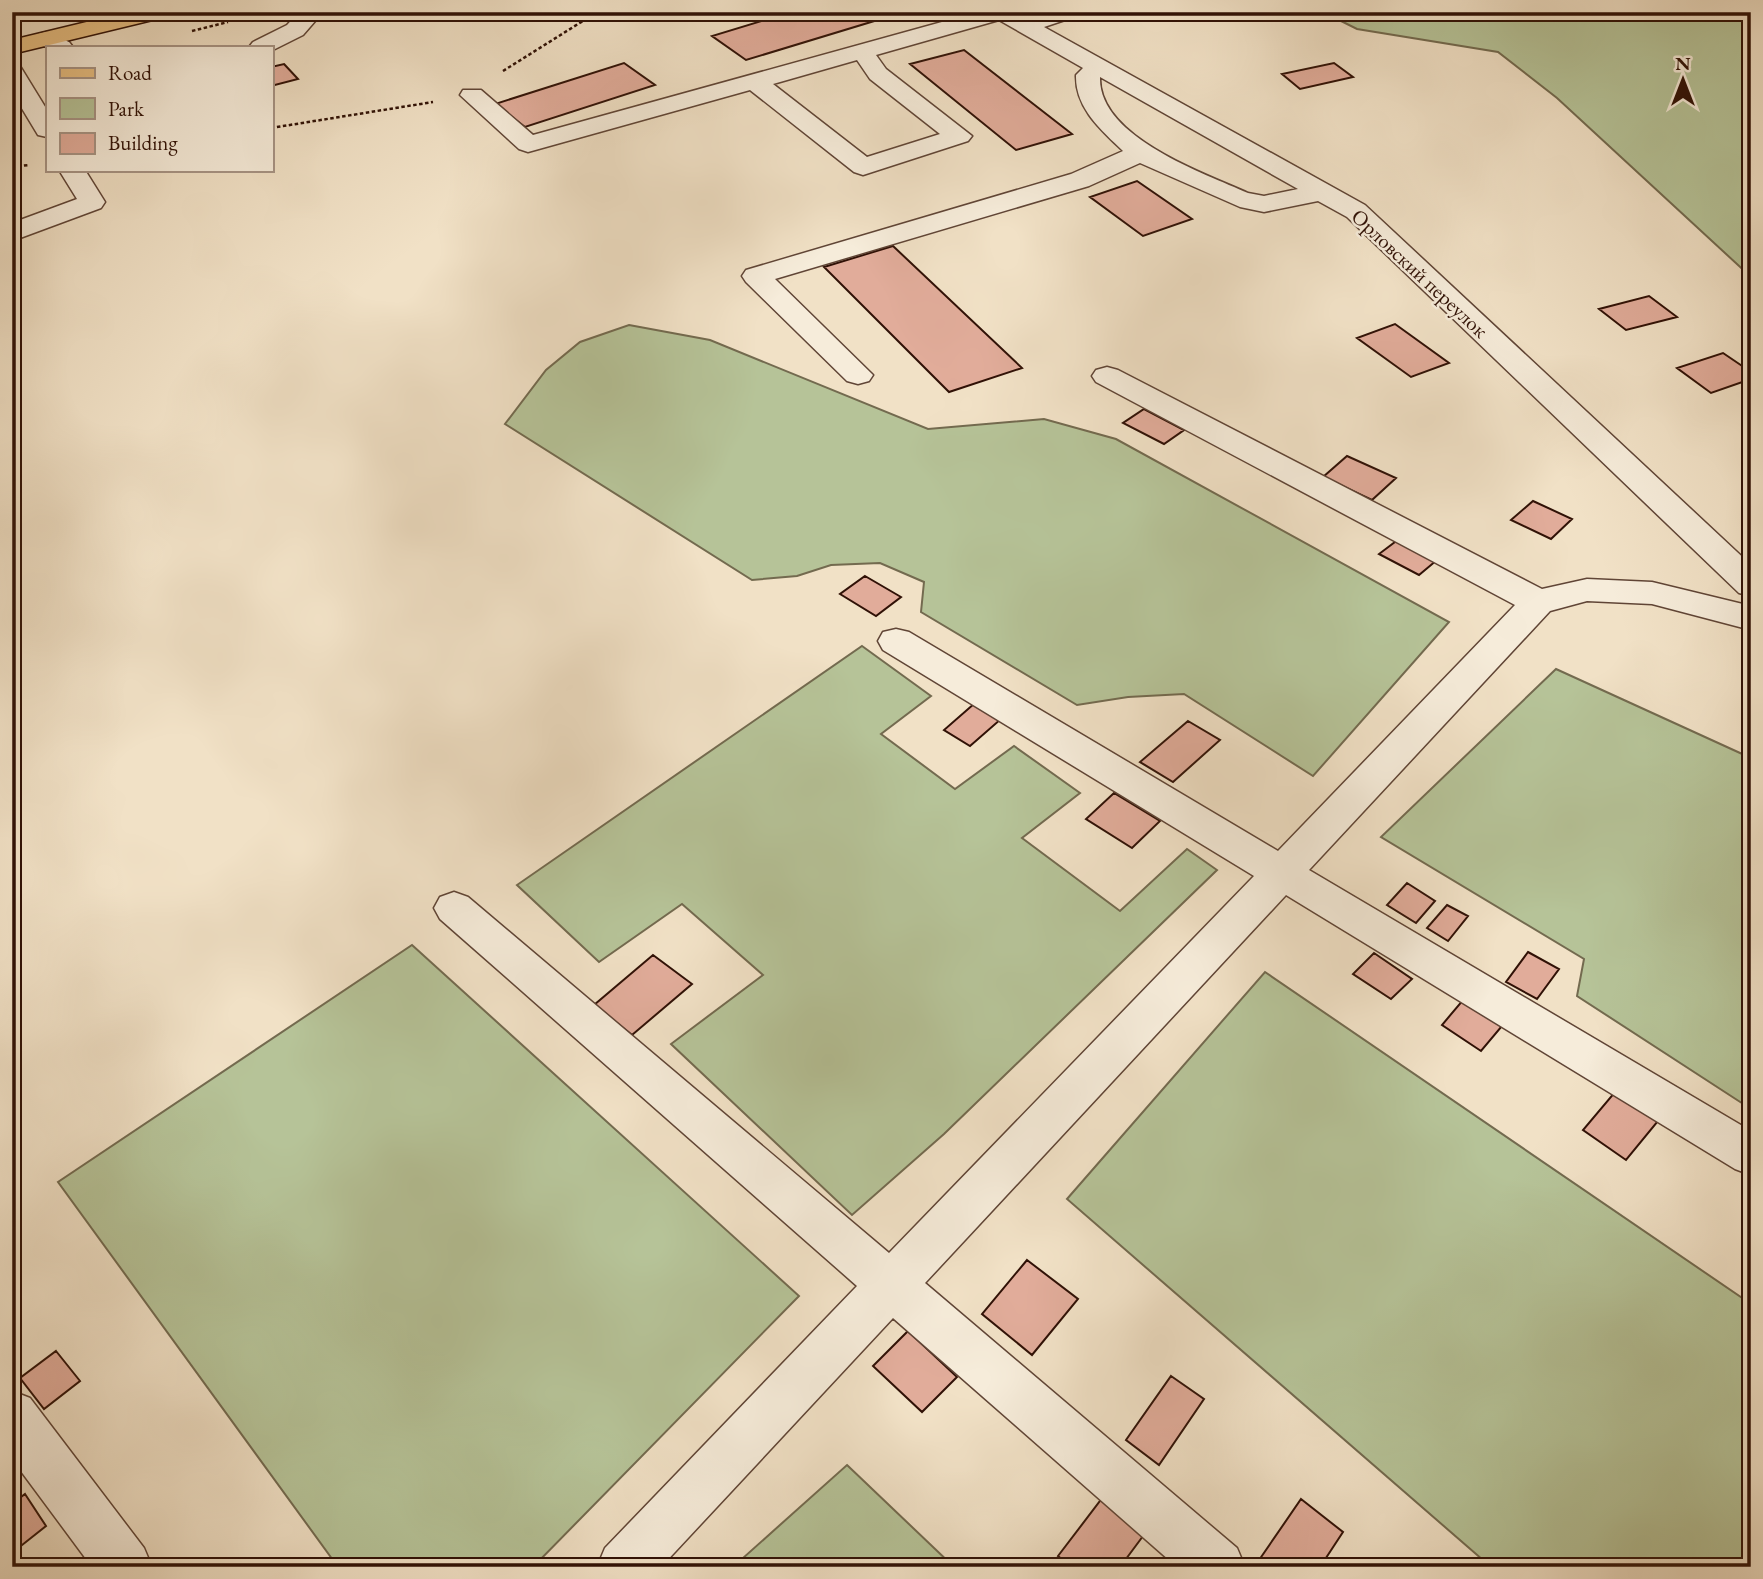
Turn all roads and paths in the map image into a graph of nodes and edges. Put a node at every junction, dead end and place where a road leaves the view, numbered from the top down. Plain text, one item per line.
1 (157, 12) edge
2 (312, 12) edge
3 (1066, 12) edge
4 (1008, 17) edge
5 (54, 43) edge
6 (263, 46) edge
7 (12, 47) edge
8 (862, 51) junction
9 (1100, 66) junction
10 (12, 71) edge
11 (754, 81) junction
12 (472, 95) dead end
13 (46, 128) edge
14 (1140, 153) junction
15 (73, 172) edge
16 (1322, 192) junction
17 (12, 233) edge
18 (858, 375) dead end
19 (1107, 376) dead end
20 (1751, 584) edge
21 (1538, 602) junction
22 (1751, 618) edge
23 (895, 640) dead end
24 (1281, 873) junction
25 (454, 908) dead end
26 (1751, 1155) edge
27 (891, 1285) junction
28 (12, 1416) edge
29 (125, 1567) edge
30 (624, 1567) edge
31 (1218, 1567) edge

1 - 5 main road
2 - 6 street
3 - 4 street
4 - 8 street
4 - 9 street, Орловский переулок
5 - 7 main road
8 - 11 street
8 - 11 street
9 - 14 street
9 - 16 street, Орловский переулок
10 - 13 street
11 - 12 street
14 - 16 street
14 - 18 street
15 - 17 street
16 - 20 street, Орловский переулок
19 - 21 street
21 - 22 street
21 - 24 street
23 - 24 street
24 - 26 street
24 - 27 street
25 - 27 street
27 - 30 street
27 - 31 street
28 - 29 street

